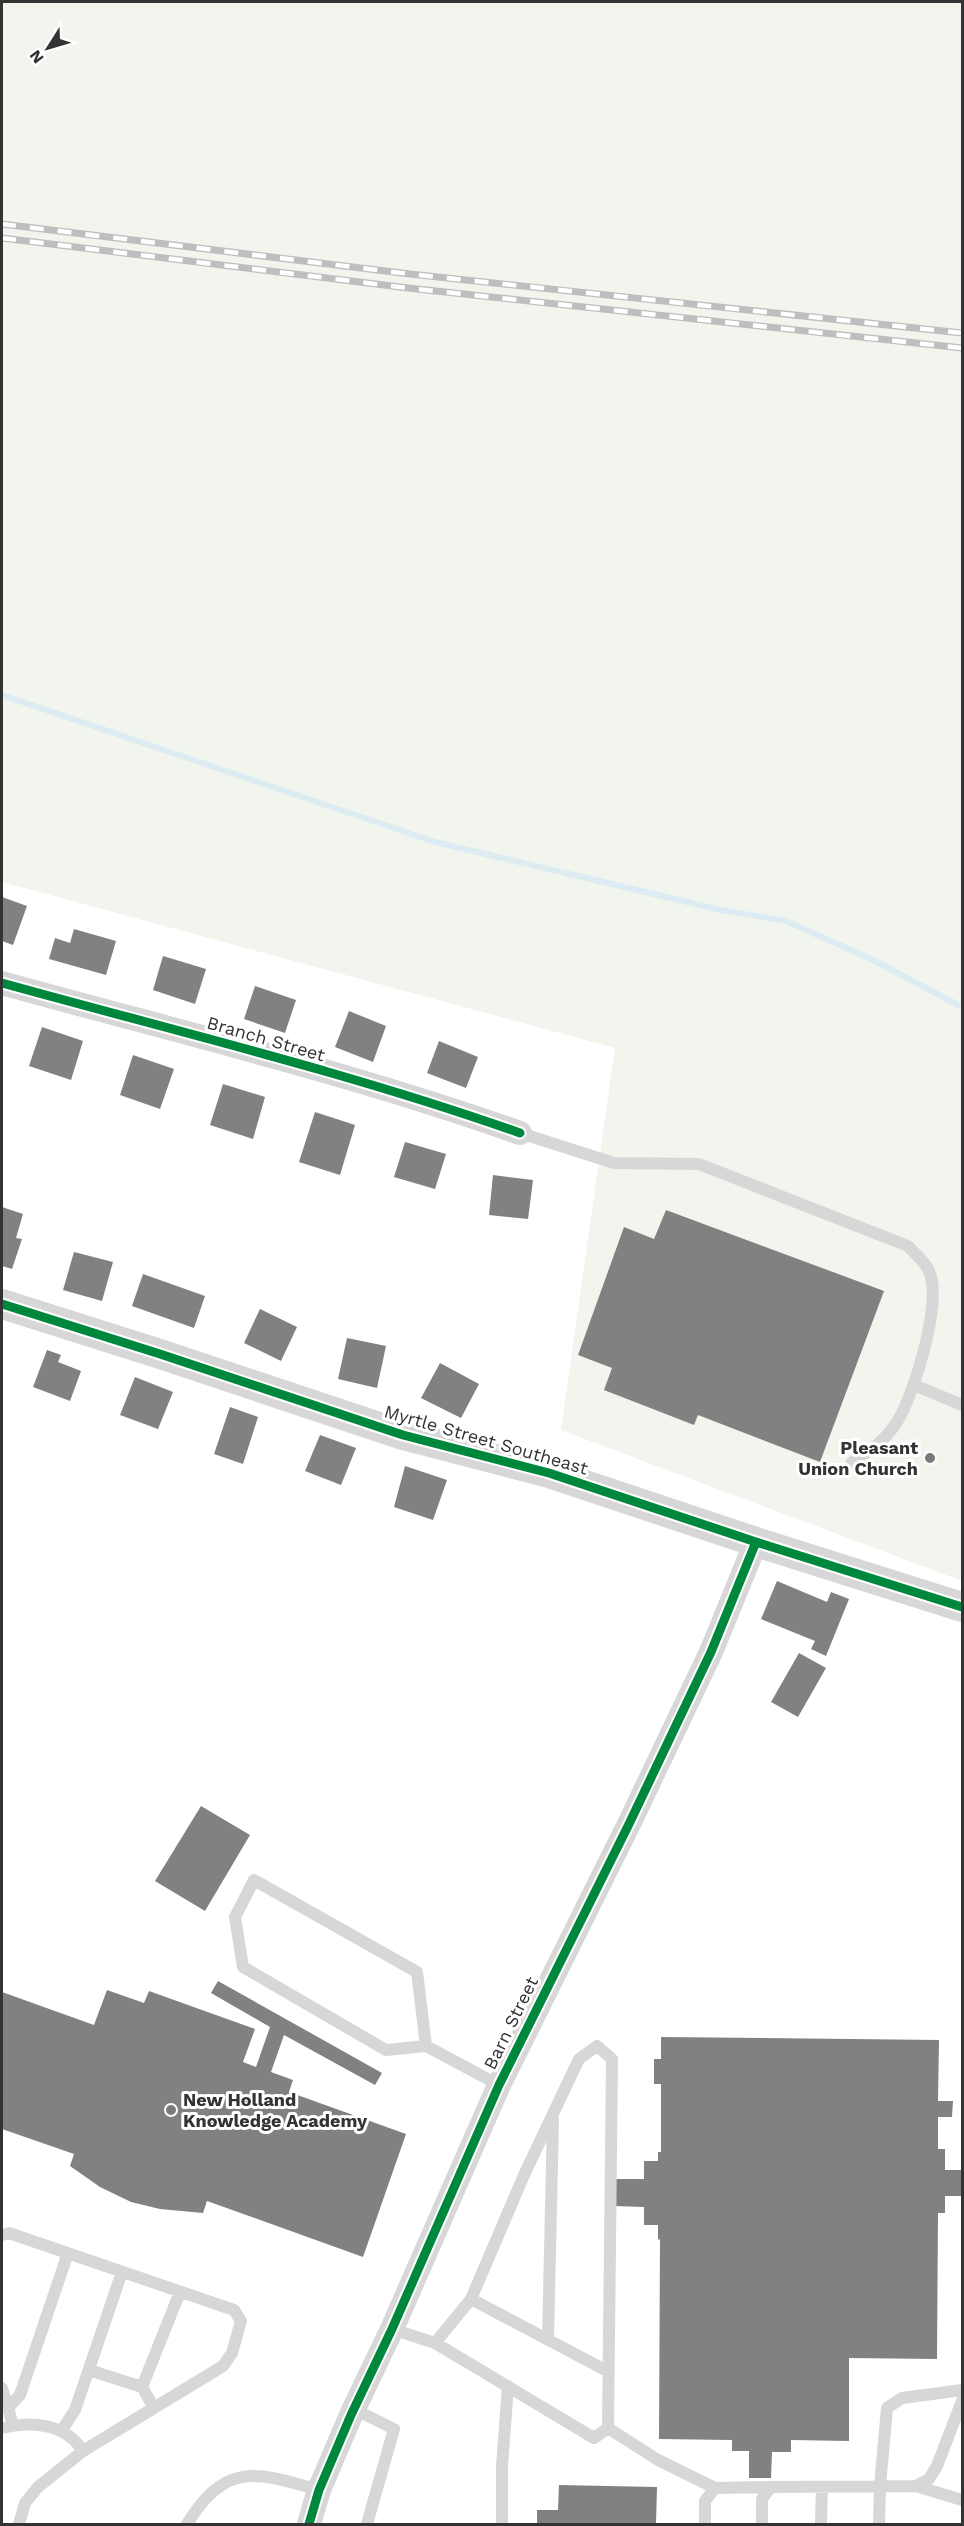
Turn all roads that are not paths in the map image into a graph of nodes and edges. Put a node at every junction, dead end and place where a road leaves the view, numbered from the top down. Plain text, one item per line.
1 (2, 983) edge
2 (520, 1133) joint
3 (2, 1304) edge
4 (914, 1385) junction
5 (963, 1405) edge
6 (852, 1462) dead end
7 (756, 1542) junction
8 (963, 1607) edge
9 (426, 2046) junction
10 (499, 2085) junction
11 (553, 2113) junction
12 (2, 2235) edge
13 (68, 2253) junction
14 (122, 2272) junction
15 (180, 2292) junction
16 (471, 2299) junction
17 (392, 2329) junction
18 (548, 2340) junction
19 (435, 2343) junction
20 (89, 2370) junction
21 (609, 2372) junction
22 (508, 2386) junction
23 (142, 2387) junction
24 (2, 2388) edge
25 (963, 2390) edge
26 (963, 2401) edge
27 (8, 2408) junction
28 (154, 2408) junction
29 (354, 2409) junction
30 (7, 2427) edge
31 (608, 2428) junction
32 (62, 2430) junction
33 (83, 2451) junction
34 (880, 2486) junction
35 (916, 2486) junction
36 (771, 2487) junction
37 (822, 2487) junction
38 (715, 2488) junction
39 (319, 2490) junction
40 (963, 2500) edge
41 (19, 2524) edge
42 (187, 2524) edge
43 (309, 2524) edge
44 (367, 2524) edge
45 (502, 2524) edge
46 (705, 2524) edge
47 (762, 2524) edge
48 (821, 2524) edge
49 (879, 2524) edge

1 - 2 street, Branch Street
2 - 4 lane
3 - 7 street, Myrtle Street Southeast
4 - 5 lane
4 - 6 lane
7 - 8 street, Myrtle Street Southeast
7 - 10 street, Barn Street
9 - 9 lane
9 - 10 lane
10 - 17 street, Barn Street
11 - 16 lane
11 - 18 lane
11 - 21 lane
12 - 13 lane
13 - 14 lane
13 - 27 lane
14 - 15 lane
14 - 20 lane
15 - 23 lane
15 - 28 lane
16 - 18 lane
16 - 19 lane
17 - 19 lane
17 - 29 street, Barn Street
18 - 21 lane
19 - 22 lane
20 - 23 lane
20 - 32 lane
21 - 31 lane
22 - 31 lane
22 - 45 lane
23 - 28 lane
24 - 27 lane
25 - 34 lane
26 - 35 lane
27 - 30 lane
28 - 33 lane
29 - 39 street, Barn Street
29 - 44 lane
30 - 32 lane
31 - 38 lane
32 - 33 lane
33 - 41 lane
34 - 35 lane
34 - 37 lane
34 - 49 lane
35 - 40 lane
36 - 37 lane
36 - 38 lane
36 - 47 lane
37 - 48 lane
38 - 46 lane
39 - 42 lane
39 - 43 street, Barn Street

